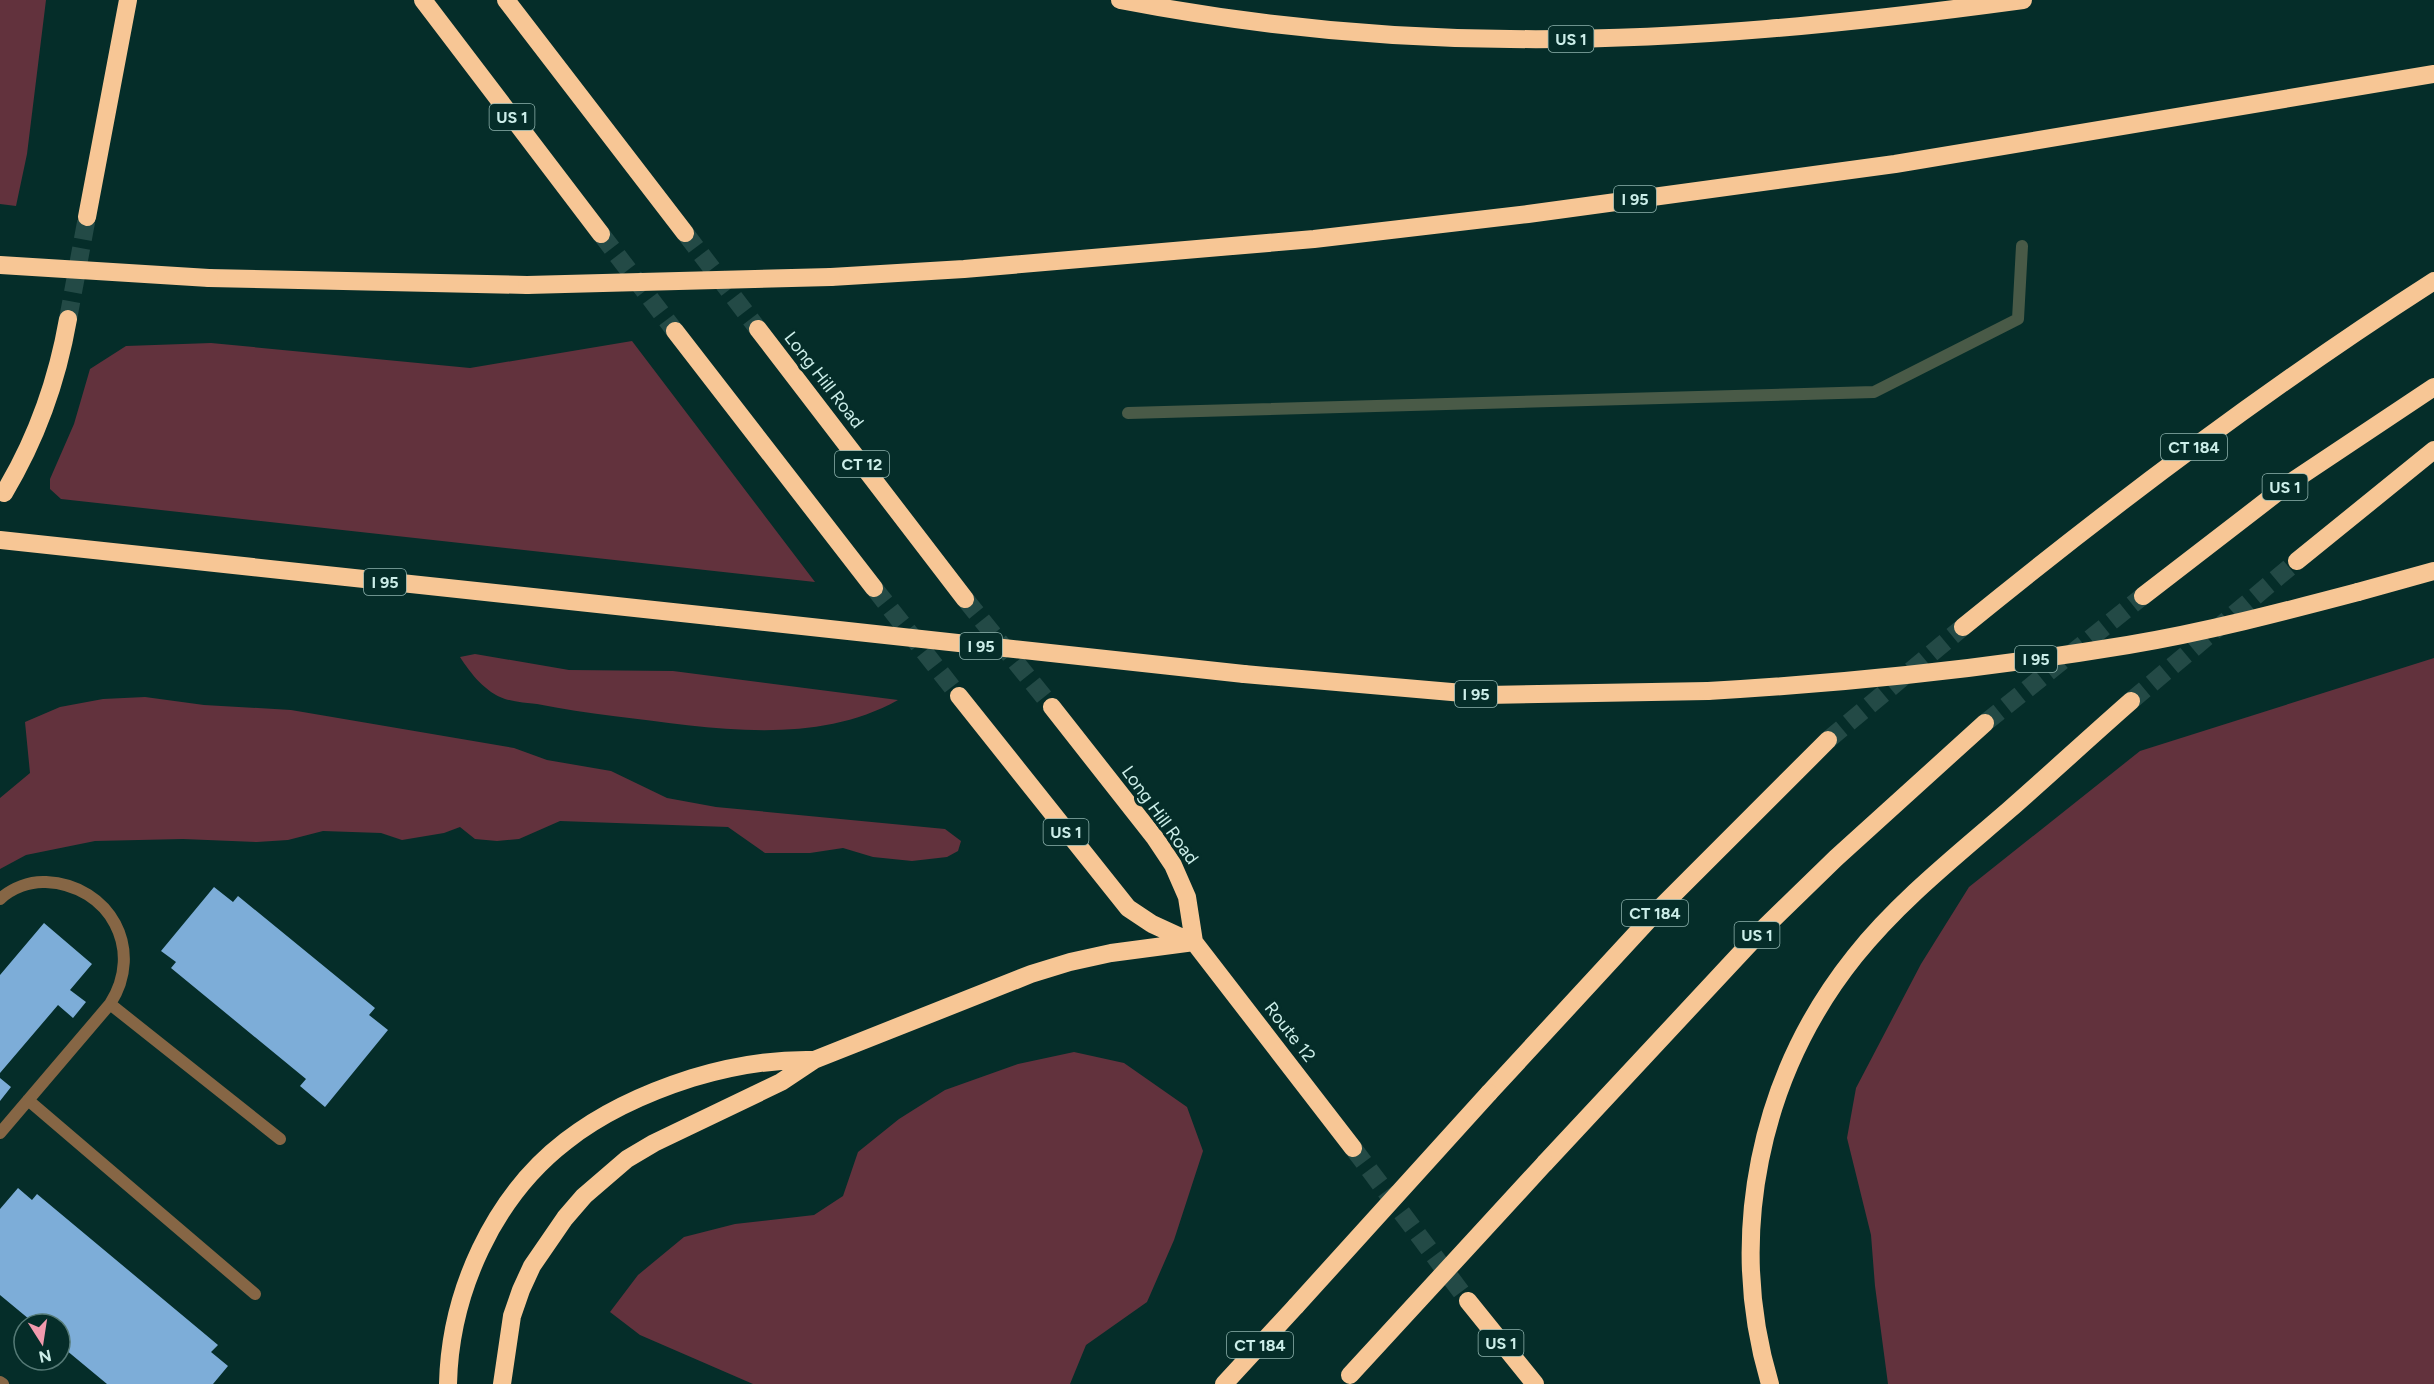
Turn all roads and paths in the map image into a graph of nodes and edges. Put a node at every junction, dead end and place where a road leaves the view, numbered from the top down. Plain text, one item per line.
1 (128, 0) edge
2 (423, 0) edge
3 (506, 0) edge
4 (1120, 0) edge
5 (2023, 0) edge
6 (2434, 74) edge
7 (87, 217) tunnel mouth
8 (685, 233) tunnel mouth
9 (601, 234) tunnel mouth
10 (0, 265) edge
11 (2434, 281) edge
12 (68, 319) tunnel mouth
13 (758, 329) tunnel mouth
14 (675, 332) tunnel mouth
15 (2434, 387) edge
16 (2434, 450) edge
17 (4, 492) dead end
18 (0, 540) edge
19 (2297, 561) tunnel mouth
20 (2434, 571) edge
21 (874, 588) tunnel mouth
22 (2143, 596) tunnel mouth
23 (965, 599) tunnel mouth
24 (1963, 627) tunnel mouth
25 (958, 696) tunnel mouth
26 (2131, 701) tunnel mouth
27 (1052, 707) tunnel mouth
28 (1985, 723) tunnel mouth
29 (1828, 740) tunnel mouth
30 (0, 899) edge
31 (1194, 942) junction
32 (110, 1004) junction
33 (814, 1060) junction
34 (28, 1100) junction
35 (0, 1133) edge
36 (280, 1139) dead end
37 (1353, 1148) tunnel mouth
38 (255, 1294) dead end
39 (1468, 1301) tunnel mouth
40 (1346, 1380) edge
41 (448, 1384) edge
42 (502, 1384) edge
43 (1224, 1384) edge
44 (1535, 1384) edge
45 (1770, 1384) edge

1 - 7 highway
2 - 9 highway, US 1
3 - 8 highway
4 - 5 highway, US 1
6 - 10 highway, I 95, bridge
11 - 24 highway, CT 184
12 - 17 highway
13 - 23 highway, Long Hill Road / CT 12
14 - 21 highway
15 - 22 highway, US 1
16 - 19 highway
18 - 20 highway, I 95, bridge
25 - 31 highway, US 1
26 - 45 highway
27 - 31 highway, Long Hill Road
28 - 40 highway, US 1, bridge
29 - 43 highway, CT 184, bridge
30 - 32 lane
31 - 33 highway
31 - 37 highway, Route 12
32 - 34 lane
32 - 36 lane
33 - 41 highway
33 - 42 highway
34 - 35 lane
34 - 38 lane
39 - 44 highway, US 1

